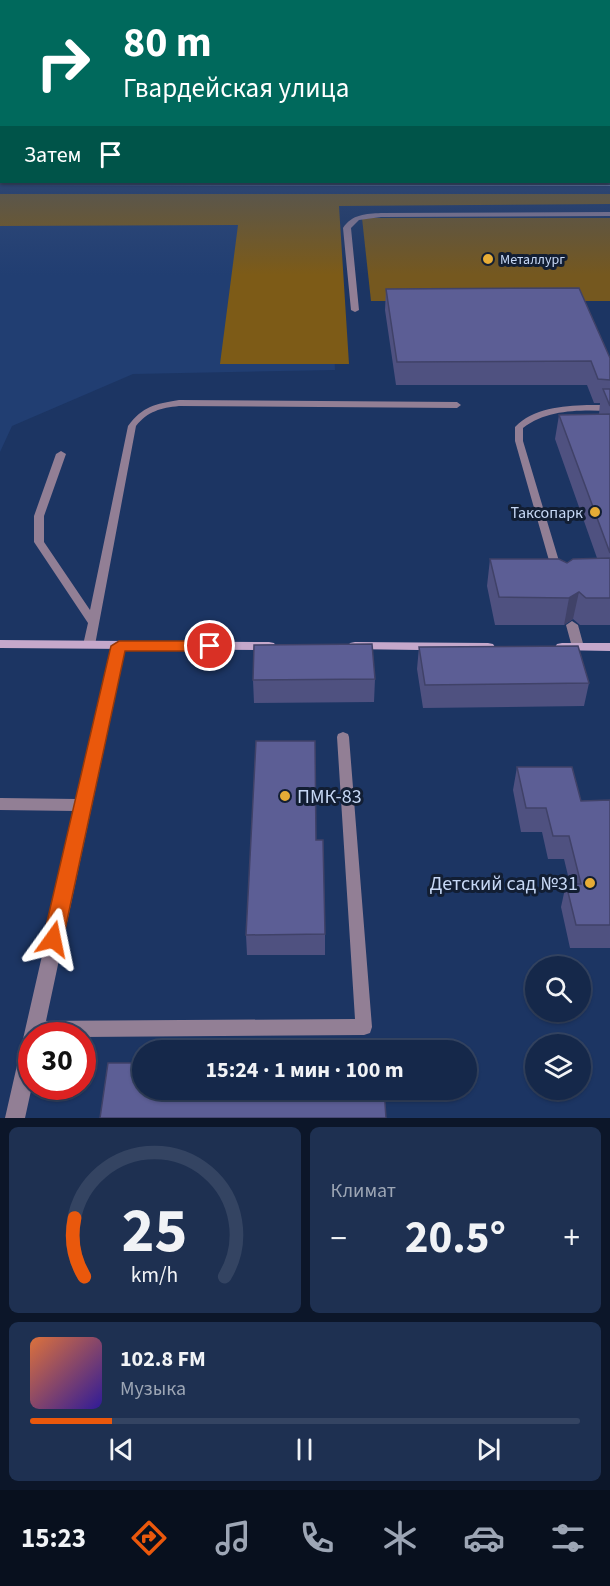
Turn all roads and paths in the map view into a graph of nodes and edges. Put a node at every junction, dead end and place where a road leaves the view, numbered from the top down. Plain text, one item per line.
1 (610, 214) edge
2 (355, 310) dead end
3 (457, 405) dead end
4 (610, 408) edge
5 (61, 454) dead end
6 (561, 585) edge
7 (94, 624) junction
8 (572, 625) dead end
9 (0, 645) edge
10 (89, 645) junction
11 (119, 646) junction
12 (283, 646) edge
13 (342, 646) edge
14 (507, 647) edge
15 (542, 647) edge
16 (578, 647) junction
17 (610, 647) edge
18 (343, 737) dead end
19 (0, 804) edge
20 (82, 805) junction
21 (36, 1022) edge
22 (96, 1033) edge
23 (19, 1100) edge
24 (15, 1118) edge

1 - 2 street
3 - 7 lane
4 - 6 lane
5 - 7 lane
7 - 10 lane
8 - 16 lane
9 - 10 street
10 - 11 street
11 - 12 street
11 - 20 street
13 - 14 street
15 - 16 street
16 - 17 street
18 - 22 lane
19 - 20 street
20 - 21 street
23 - 24 street

